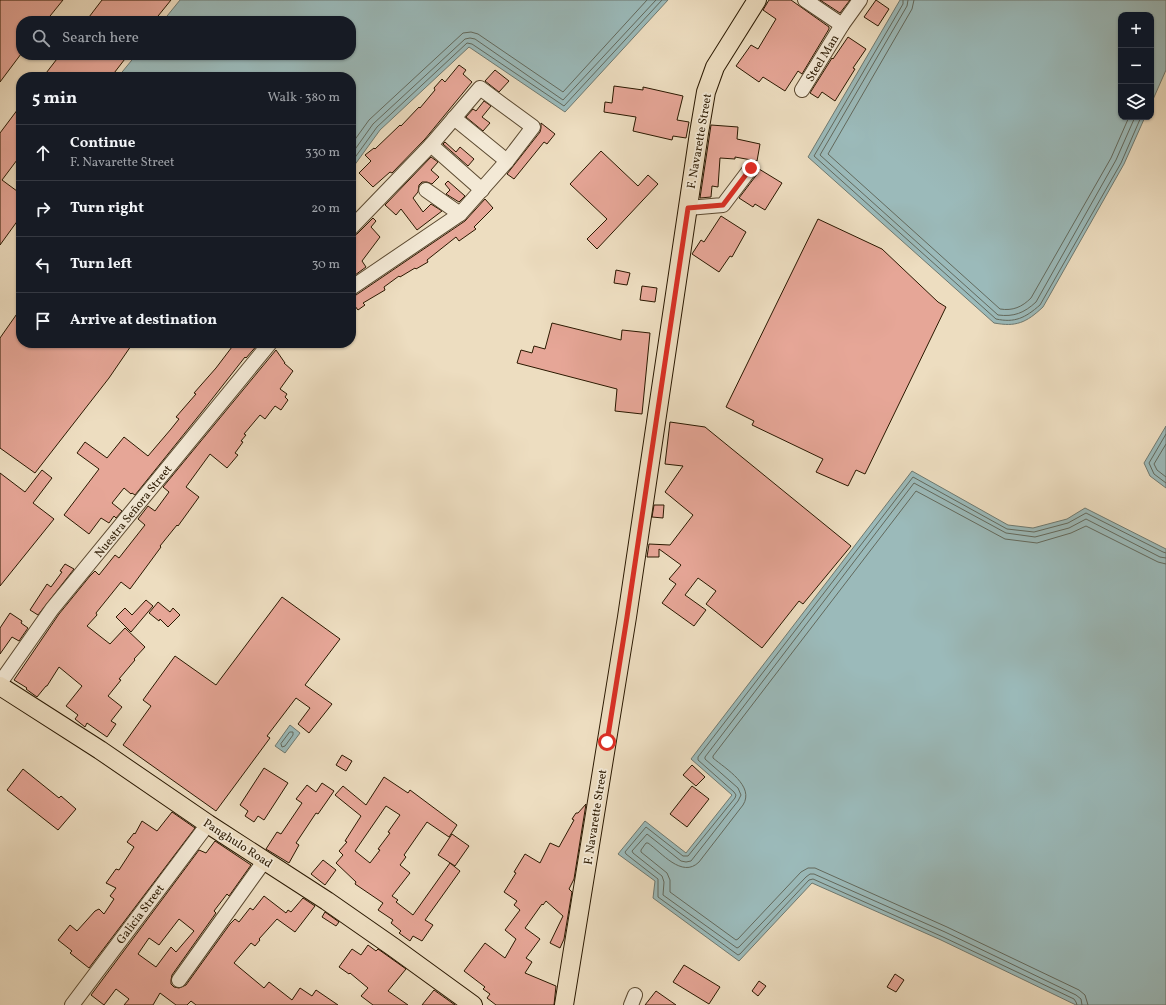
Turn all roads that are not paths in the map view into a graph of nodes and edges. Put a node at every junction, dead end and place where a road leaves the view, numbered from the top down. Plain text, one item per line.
1 (757, 0) edge
2 (805, 0) edge
3 (860, 0) edge
4 (842, 25) junction
5 (802, 90) dead end
6 (454, 118) junction
7 (431, 145) junction
8 (507, 161) junction
9 (751, 168) dead end
10 (426, 190) dead end
11 (482, 190) junction
12 (688, 208) junction
13 (460, 214) junction
14 (356, 223) edge
15 (356, 285) edge
16 (266, 348) edge
17 (0, 684) edge
18 (208, 824) junction
19 (264, 860) junction
20 (179, 980) dead end
21 (72, 1005) edge
22 (473, 1005) edge
23 (564, 1005) edge

1 - 12 main road, F. Navarette Street
2 - 4 street, Steel Man
3 - 4 street, Steel Man
4 - 5 street, Steel Man
6 - 7 street
6 - 8 street
6 - 8 street
7 - 11 street
7 - 14 street
8 - 11 street
9 - 12 street
10 - 13 street
11 - 13 street
12 - 23 main road, F. Navarette Street
13 - 15 street
16 - 17 street, Nuestra Señora Street
17 - 18 main road, Panghulo Road
18 - 19 main road, Panghulo Road
18 - 21 street, Galicia Street
19 - 20 street
19 - 22 main road, Panghulo Road

